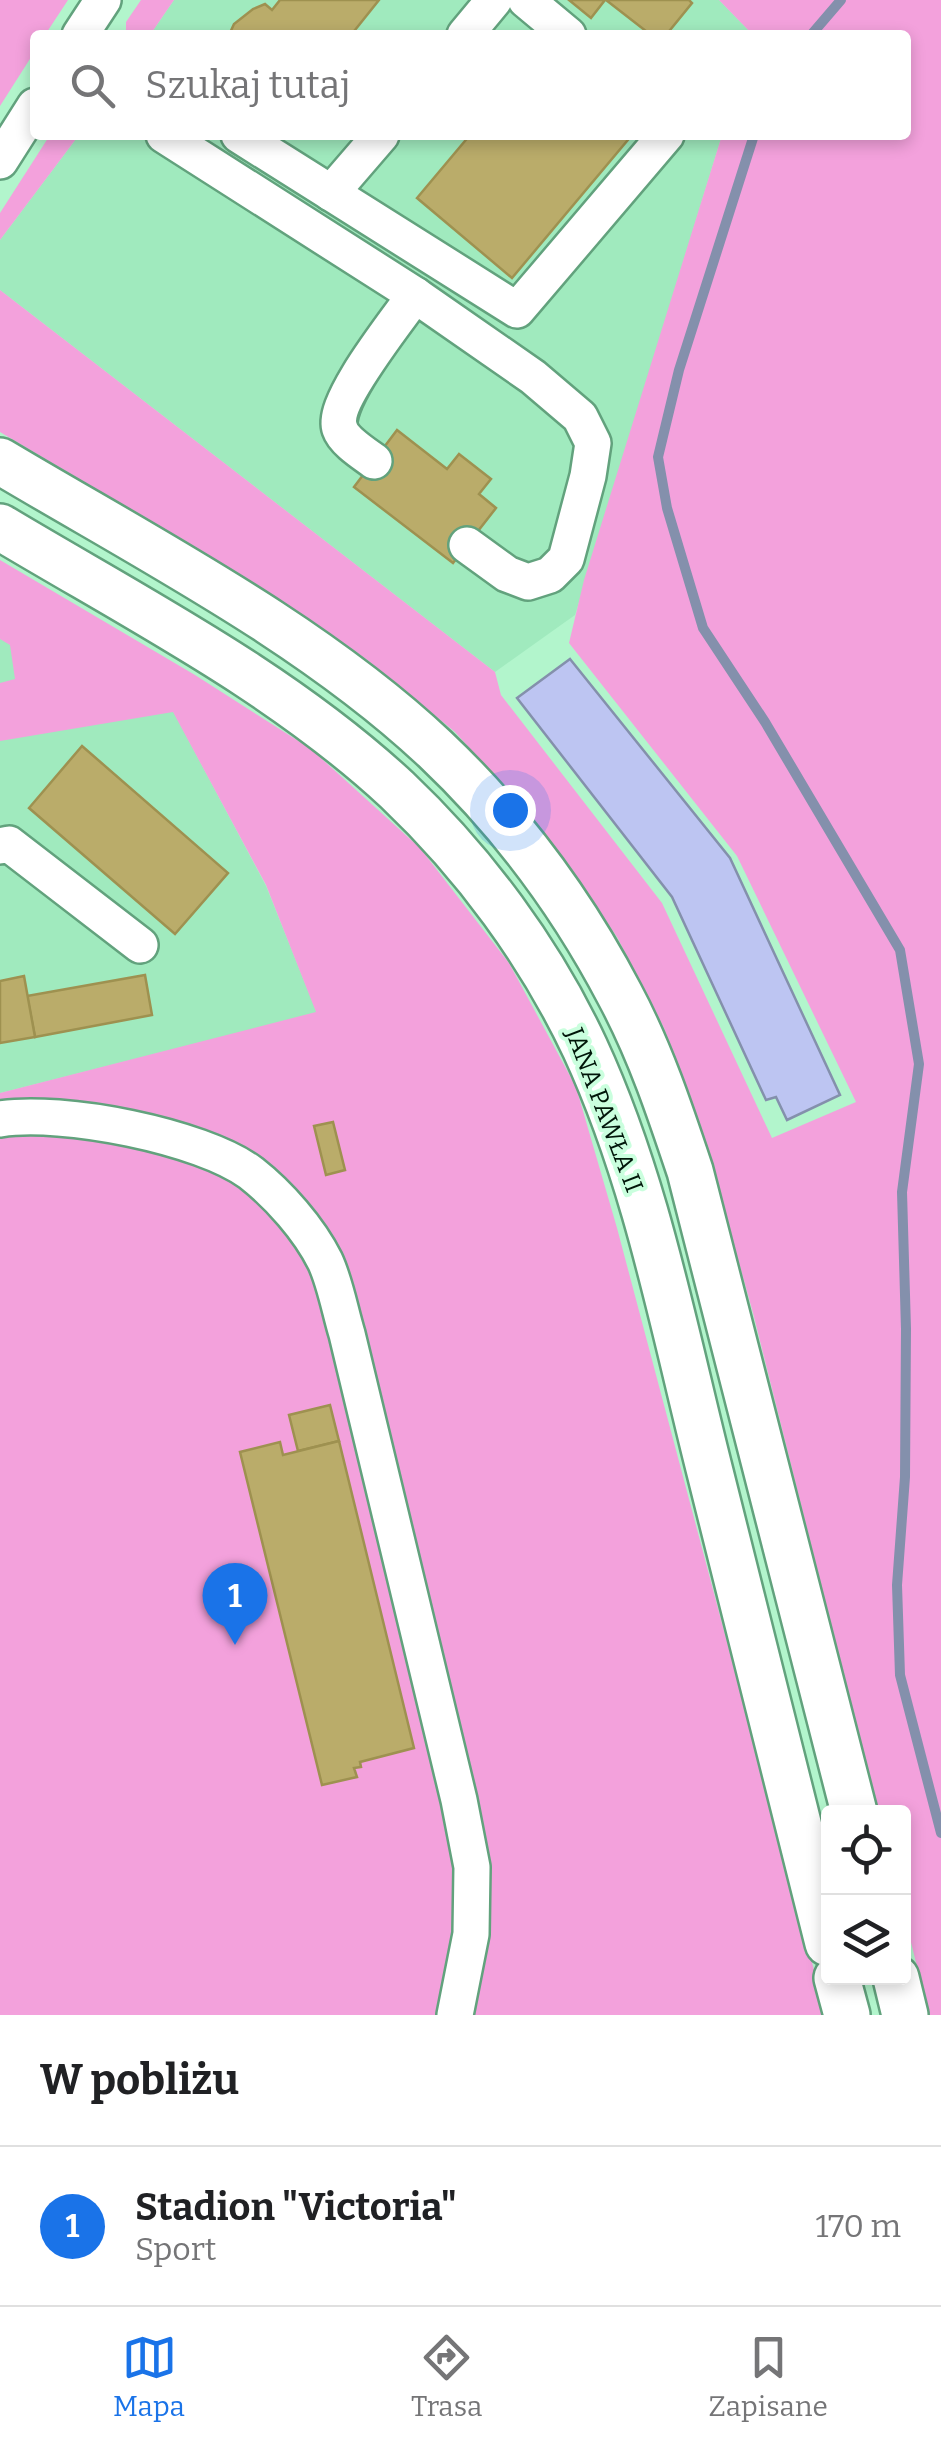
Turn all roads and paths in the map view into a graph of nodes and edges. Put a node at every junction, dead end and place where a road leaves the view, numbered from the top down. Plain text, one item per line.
1 (103, 0) edge
2 (494, 0) edge
3 (526, 0) edge
4 (83, 30) edge
5 (469, 30) edge
6 (562, 30) edge
7 (30, 114) edge
8 (172, 140) edge
9 (247, 140) edge
10 (376, 140) edge
11 (662, 140) edge
12 (0, 161) edge
13 (332, 193) junction
14 (414, 296) junction
15 (0, 461) edge
16 (374, 461) dead end
17 (0, 527) edge
18 (467, 545) dead end
19 (0, 846) edge
20 (140, 945) dead end
21 (0, 1118) edge
22 (852, 1805) edge
23 (821, 1915) edge
24 (839, 1985) edge
25 (898, 1985) edge
26 (455, 2015) edge
27 (847, 2015) edge
28 (905, 2015) edge

1 - 4 street
2 - 5 street
3 - 6 street
7 - 12 street
8 - 14 street
9 - 13 street
10 - 13 street
11 - 13 street
14 - 16 street
14 - 18 street
15 - 22 main road
17 - 23 main road, JANA PAWŁA II
19 - 20 street
21 - 26 street
24 - 27 main road
25 - 28 main road

